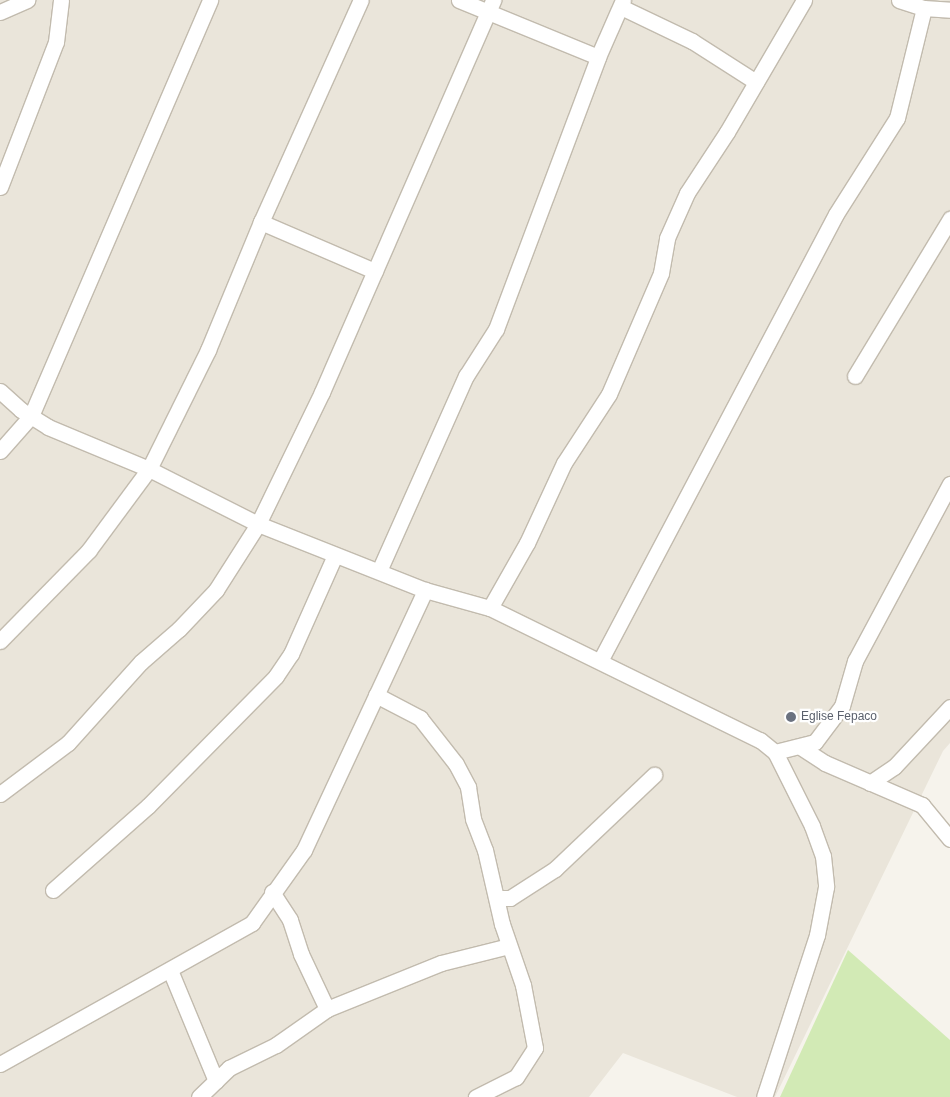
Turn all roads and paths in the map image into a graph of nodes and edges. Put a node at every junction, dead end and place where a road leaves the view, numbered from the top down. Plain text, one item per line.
1 (27, 0) edge
2 (62, 0) edge
3 (210, 0) edge
4 (361, 0) edge
5 (459, 0) edge
6 (804, 0) edge
7 (899, 0) edge
8 (622, 3) edge
9 (491, 5) edge
10 (924, 8) junction
11 (950, 10) edge
12 (0, 12) edge
13 (598, 57) junction
14 (756, 82) junction
15 (0, 187) edge
16 (950, 219) edge
17 (261, 222) junction
18 (375, 271) junction
19 (855, 376) dead end
20 (0, 390) edge
21 (31, 416) junction
22 (0, 451) edge
23 (149, 469) junction
24 (950, 484) edge
25 (258, 524) junction
26 (335, 555) junction
27 (379, 571) junction
28 (425, 590) junction
29 (490, 608) junction
30 (0, 640) edge
31 (600, 661) junction
32 (376, 695) junction
33 (950, 707) edge
34 (802, 748) junction
35 (775, 752) junction
36 (654, 775) dead end
37 (870, 783) junction
38 (0, 794) edge
39 (950, 840) edge
40 (53, 890) dead end
41 (272, 892) junction
42 (498, 898) junction
43 (509, 946) junction
44 (170, 970) junction
45 (327, 1009) junction
46 (0, 1064) edge
47 (216, 1081) junction
48 (199, 1097) edge
49 (476, 1097) edge
50 (764, 1097) edge

1 - 12 street
2 - 15 street
3 - 21 street
4 - 17 street
5 - 9 street
6 - 14 street
7 - 10 street
8 - 13 street
8 - 14 street
9 - 13 street
9 - 18 street
10 - 11 street
10 - 31 street
13 - 27 street
14 - 29 street
16 - 19 street
17 - 18 street
17 - 23 street
18 - 25 street
20 - 21 street
21 - 22 street
21 - 23 street
23 - 25 street
23 - 30 street
24 - 34 street
25 - 26 street
25 - 38 street
26 - 27 street
26 - 40 street
27 - 28 street
28 - 29 street
28 - 32 street
29 - 31 street
31 - 35 street
32 - 41 street
32 - 42 street
33 - 37 street
34 - 35 street
34 - 37 street
35 - 50 street
36 - 42 street
37 - 39 street
41 - 44 street
41 - 45 street
42 - 43 street
43 - 45 street
43 - 49 street
44 - 46 street
44 - 47 street
45 - 47 street
47 - 48 street

